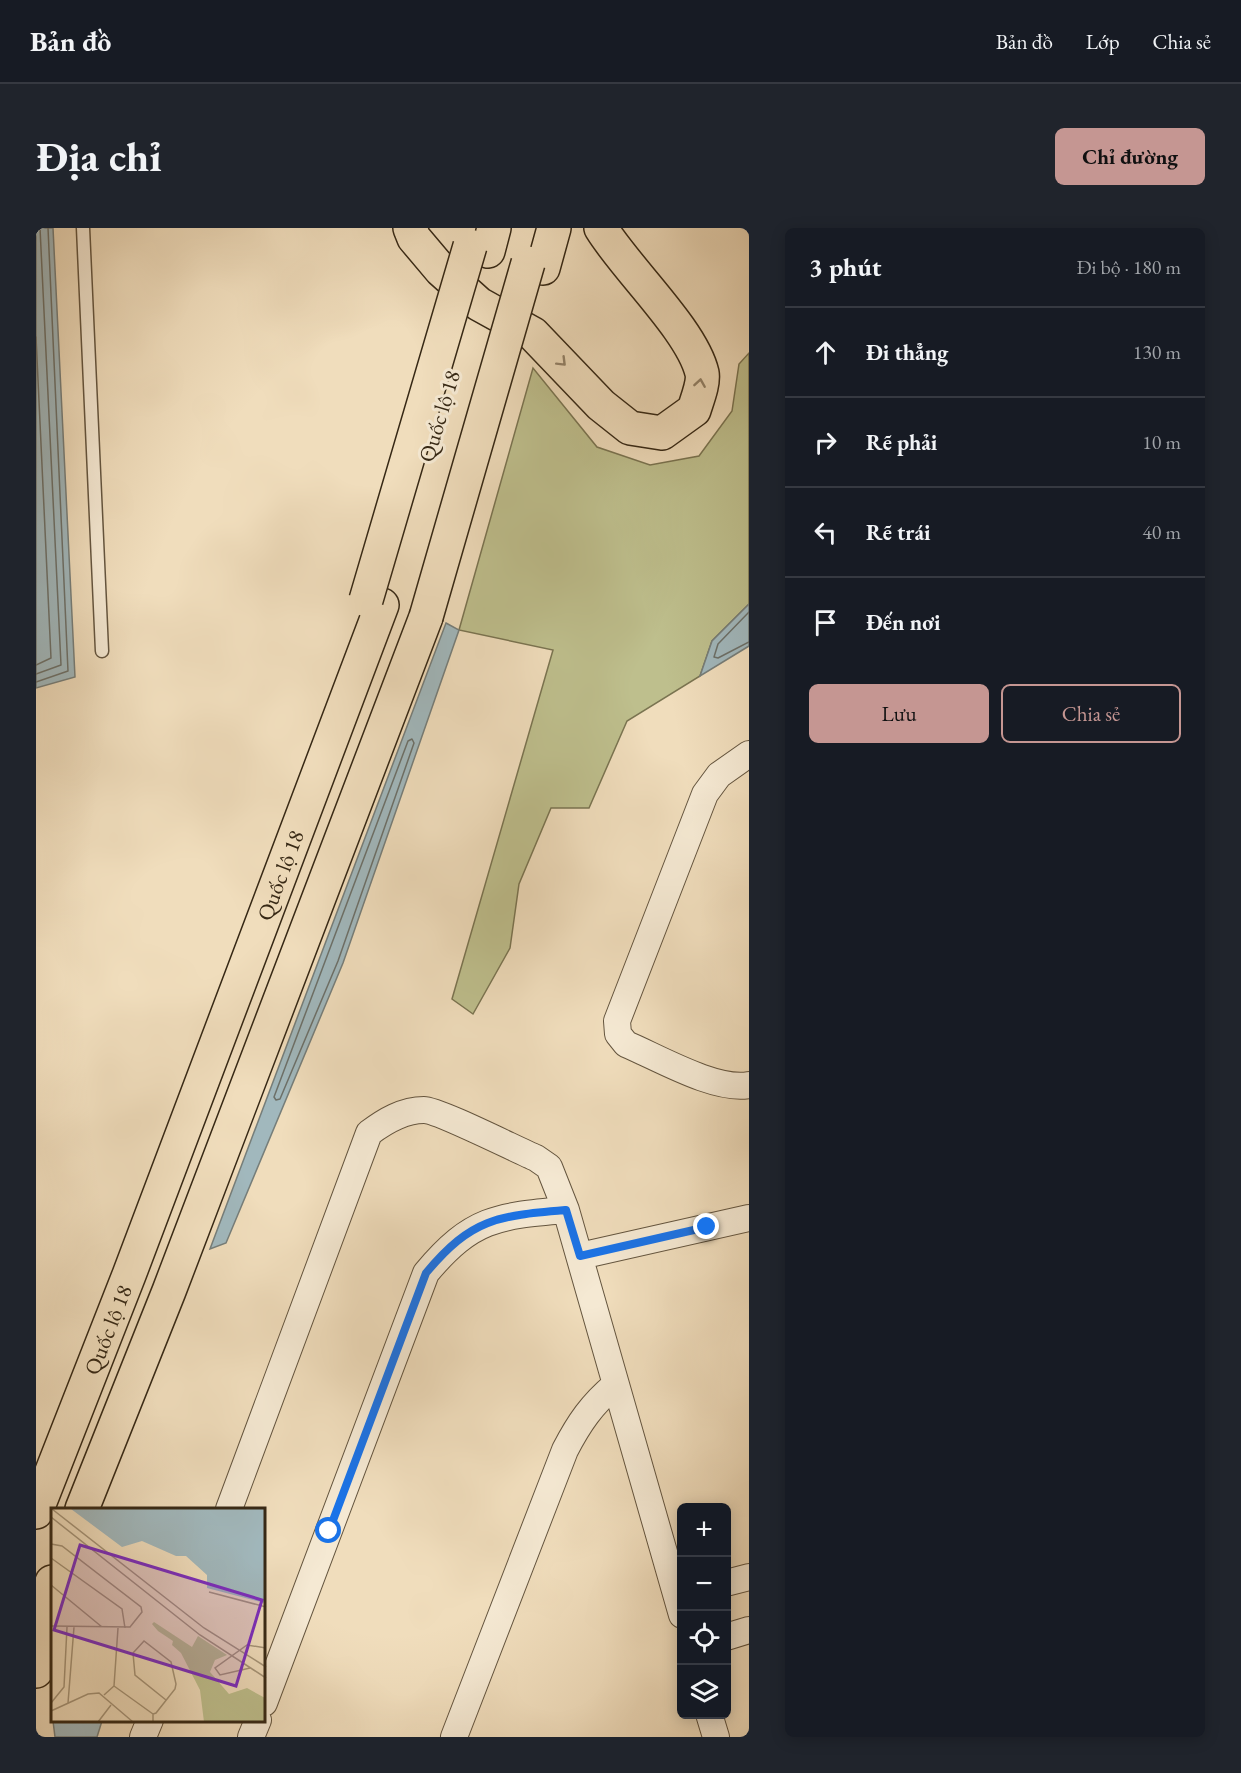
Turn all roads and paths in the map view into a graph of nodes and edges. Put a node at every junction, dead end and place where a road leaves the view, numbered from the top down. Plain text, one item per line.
1 (83, 228) edge
2 (410, 228) edge
3 (537, 228) edge
4 (554, 228) edge
5 (601, 228) edge
6 (482, 238) edge
7 (536, 266) junction
8 (102, 651) dead end
9 (749, 753) edge
10 (749, 1086) edge
11 (566, 1210) junction
12 (749, 1218) edge
13 (580, 1256) junction
14 (122, 1273) junction
15 (176, 1294) junction
16 (615, 1385) junction
17 (36, 1467) edge
18 (82, 1508) edge
19 (100, 1508) edge
20 (229, 1508) edge
21 (36, 1512) edge
22 (749, 1577) edge
23 (731, 1582) edge
24 (51, 1586) edge
25 (677, 1592) edge
26 (43, 1622) edge
27 (749, 1630) edge
28 (731, 1635) edge
29 (36, 1671) edge
30 (266, 1698) edge
31 (711, 1719) edge
32 (149, 1722) edge
33 (257, 1722) edge
34 (143, 1737) edge
35 (251, 1737) edge
36 (454, 1737) edge
37 (716, 1737) edge

1 - 8 lane
2 -> 5 main road
3 - 7 main road, Quốc lộ 18
4 - 7 main road, Quốc lộ 18
6 - 14 main road, Quốc lộ 18
7 - 15 main road, Quốc lộ 18, bridge
9 - 10 street
11 - 13 street
11 - 20 street
11 - 30 street
12 - 13 street
13 - 16 street
14 - 17 main road, Quốc lộ 18
14 - 21 main road, Quốc lộ 18
15 - 18 main road, Quốc lộ 18
15 - 19 main road, Quốc lộ 18
16 - 25 street
16 - 36 street
22 - 23 street
24 - 26 main road
26 - 29 main road
27 - 28 street
31 - 37 street
32 - 34 street
33 - 35 street

